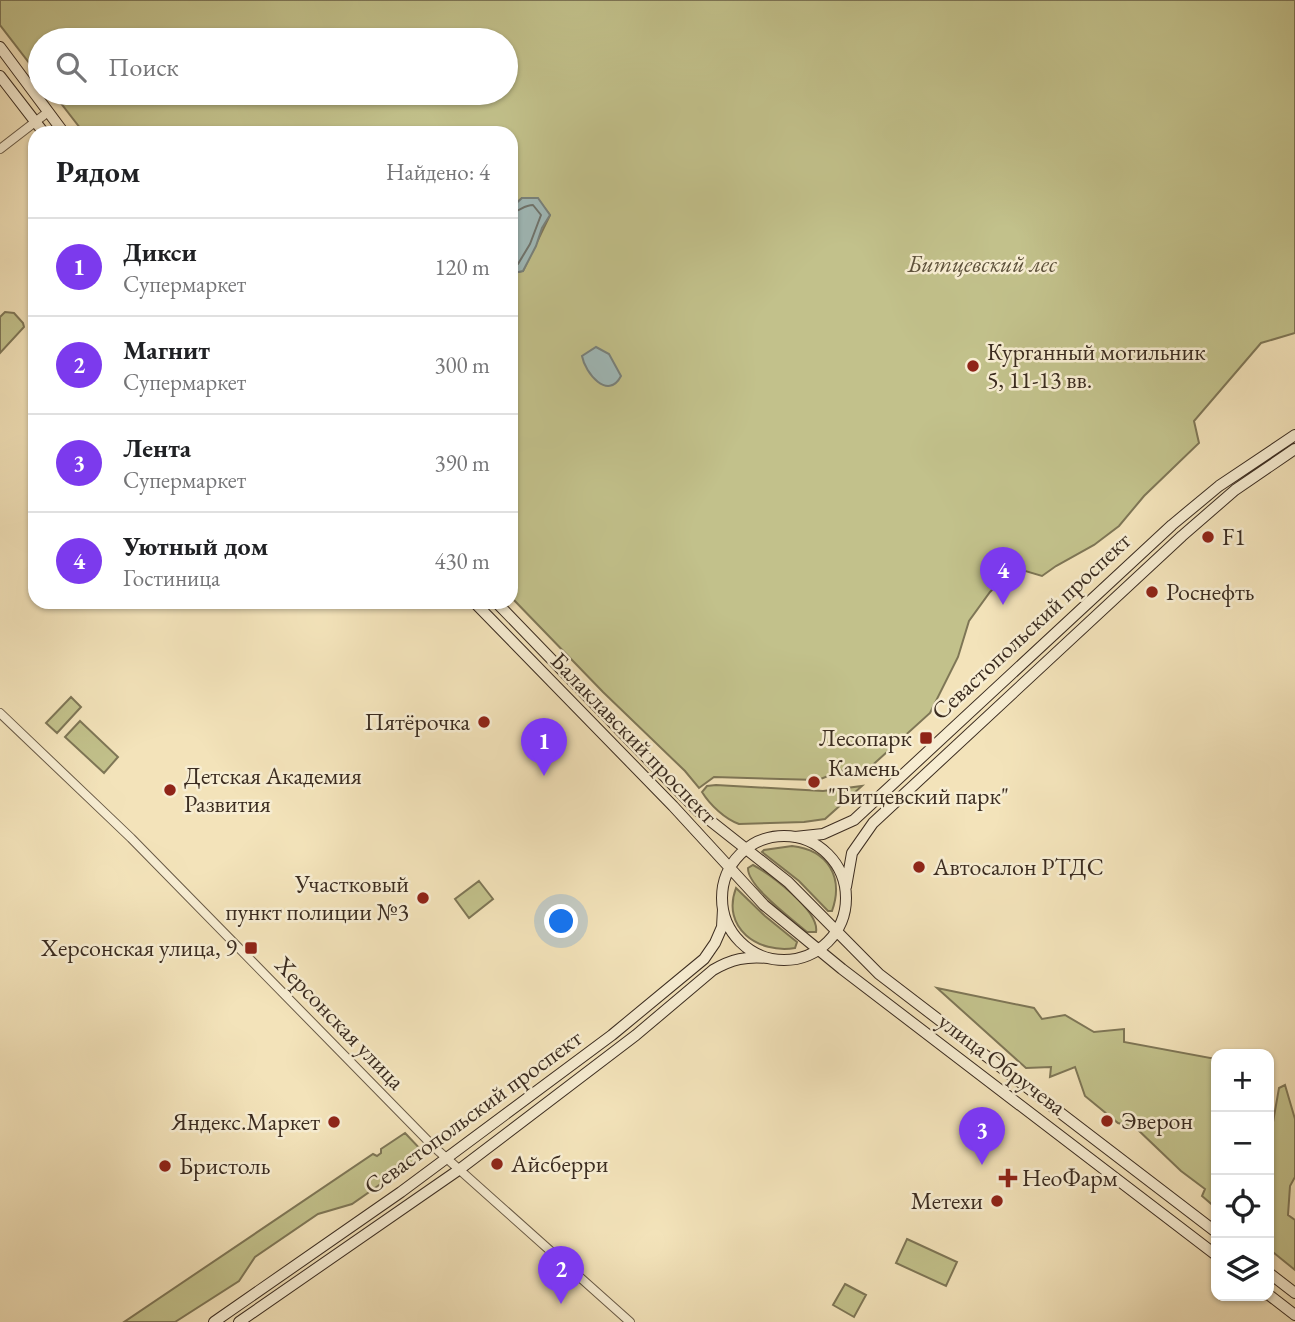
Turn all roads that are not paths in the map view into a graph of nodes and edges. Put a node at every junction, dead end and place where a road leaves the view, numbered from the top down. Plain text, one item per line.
1 (0, 47) edge
2 (0, 76) edge
3 (28, 85) edge
4 (43, 105) edge
5 (48, 112) junction
6 (35, 122) junction
7 (30, 126) edge
8 (38, 126) edge
9 (59, 126) edge
10 (28, 127) edge
11 (0, 149) edge
12 (1295, 435) edge
13 (1295, 449) edge
14 (481, 609) edge
15 (503, 609) edge
16 (0, 713) edge
17 (795, 837) junction
18 (744, 849) junction
19 (730, 870) junction
20 (788, 881) joint
21 (846, 887) junction
22 (764, 905) joint
23 (723, 909) junction
24 (836, 930) junction
25 (818, 950) junction
26 (768, 958) junction
27 (448, 1158) junction
28 (460, 1169) junction
29 (1211, 1228) edge
30 (1211, 1251) edge
31 (1274, 1277) edge
32 (1295, 1293) edge
33 (1274, 1299) edge
34 (1295, 1315) edge
35 (214, 1322) edge
36 (239, 1322) edge
37 (630, 1322) edge

1 - 3 main road
2 - 6 main road
4 - 5 main road
5 - 6 street
5 - 9 main road
6 - 7 street
6 - 8 main road
10 - 11 street
12 - 17 main road, Севастопольский проспект
13 - 21 main road, Севастопольский проспект
14 - 19 main road, Балаклавский проспект
15 - 18 main road, Балаклавский проспект
16 - 27 street, Херсонская улица
17 - 18 main road, Севастопольский проспект
17 - 21 main road
18 - 19 main road
18 - 20 main road, Балаклавский проспект
19 - 22 main road, Балаклавский проспект
19 - 23 main road, Севастопольский проспект
20 - 24 main road, улица Обручева
21 - 24 main road, Севастопольский проспект
22 - 25 main road, улица Обручева
23 - 26 main road
23 - 27 main road, Севастопольский проспект
24 - 25 main road
24 - 29 main road, улица Обручева
25 - 26 main road, Севастопольский проспект
25 - 30 main road, улица Обручева
26 - 28 main road, Севастопольский проспект
27 - 28 street, Херсонская улица
27 - 35 main road, Севастопольский проспект
28 - 36 main road, Севастопольский проспект
28 - 37 street, Херсонская улица
31 - 32 main road
33 - 34 main road

